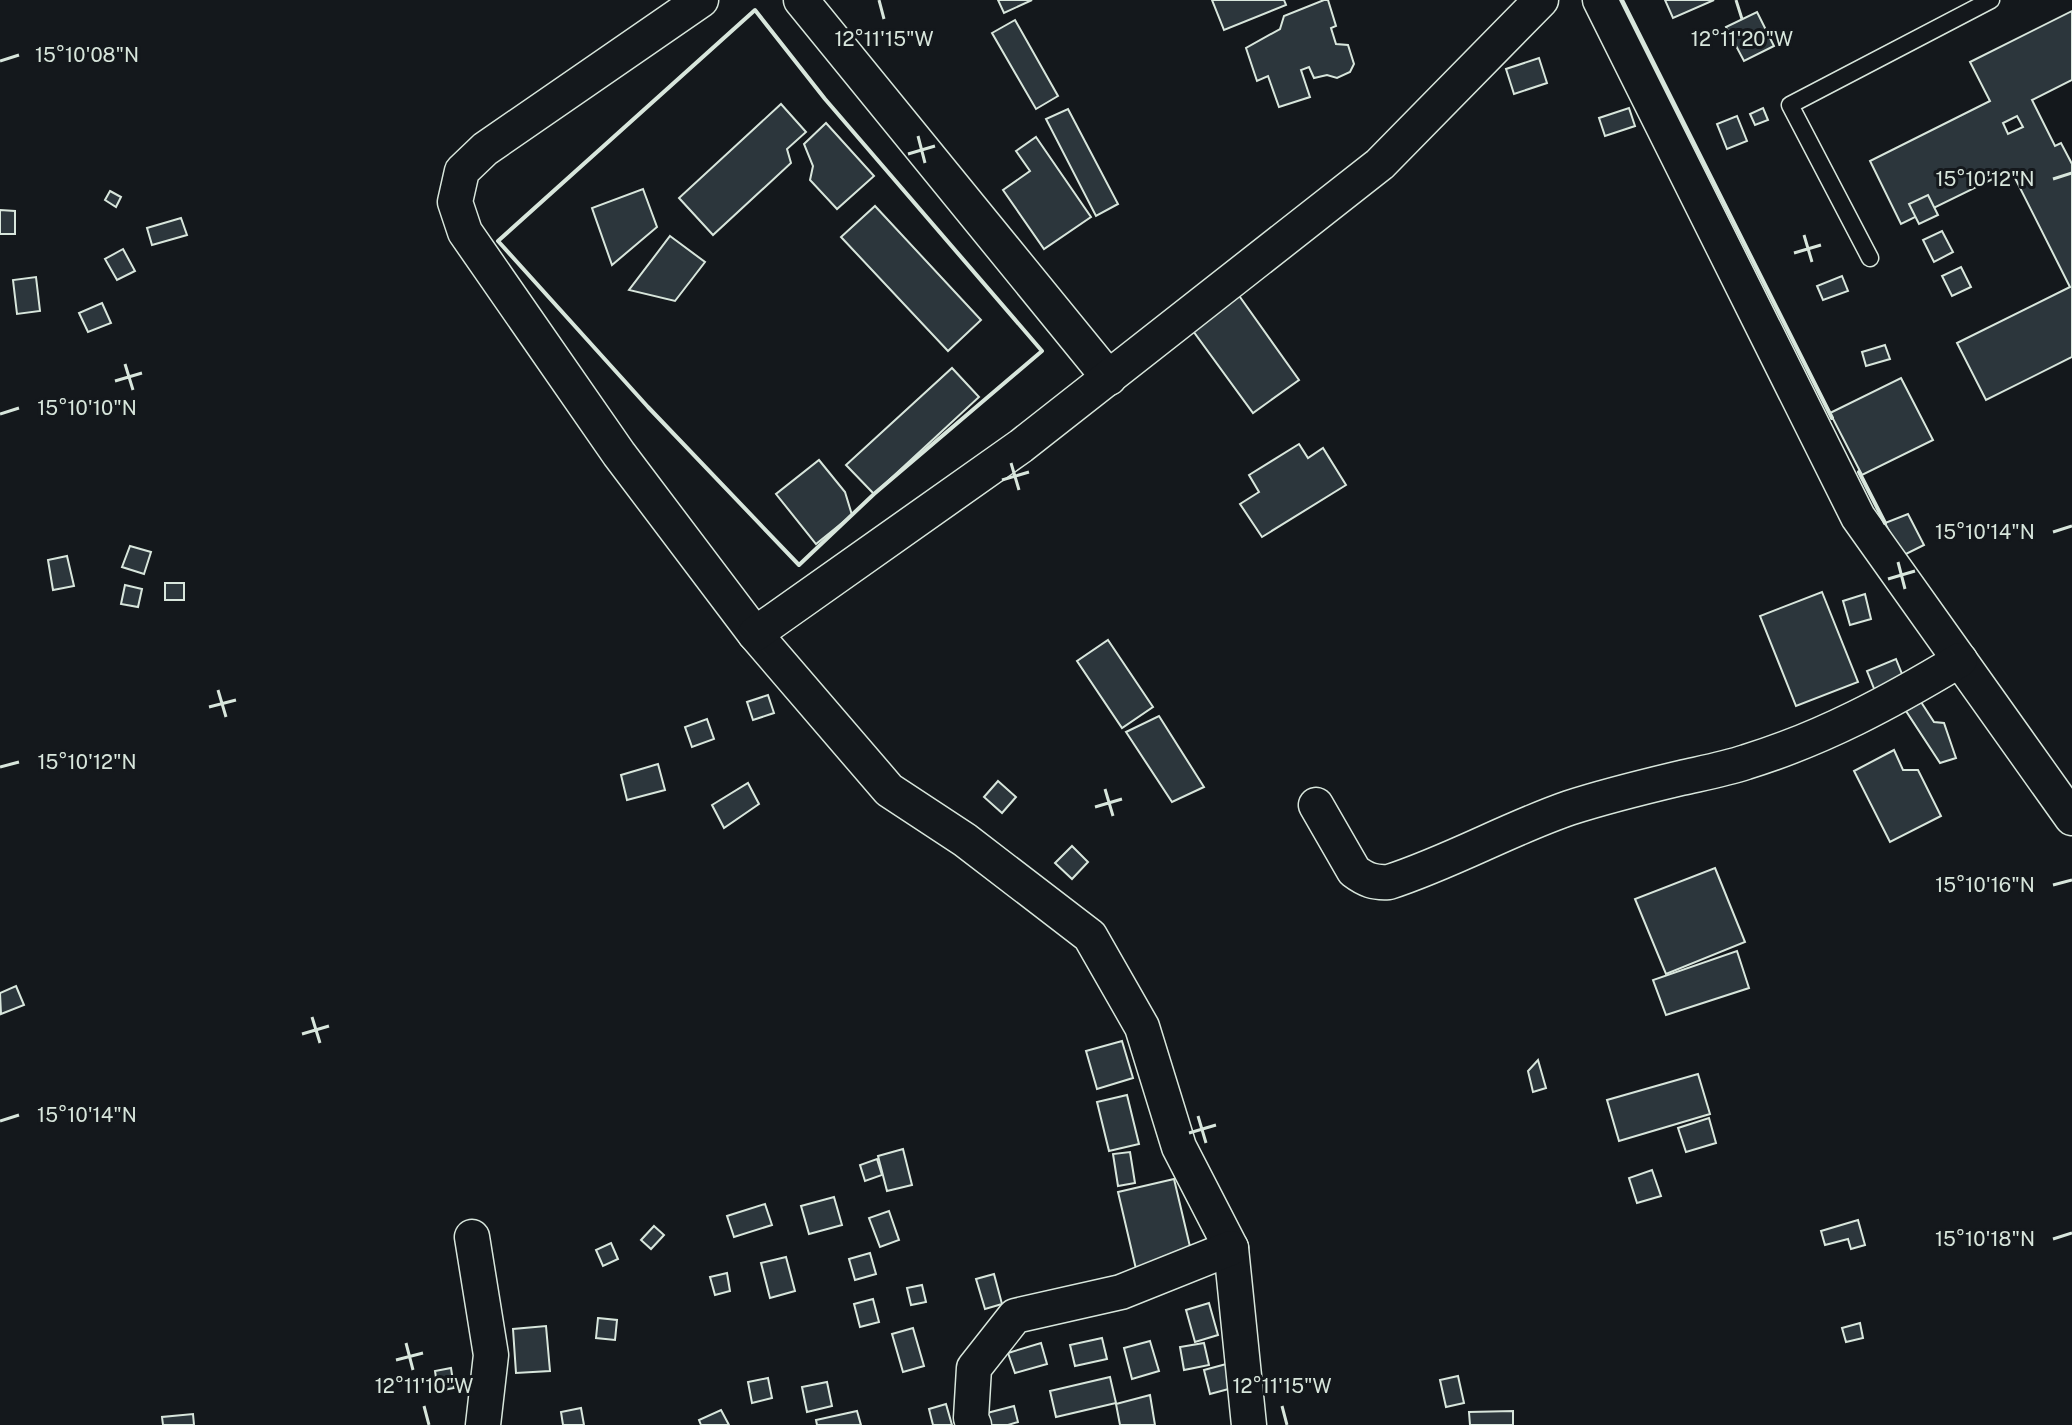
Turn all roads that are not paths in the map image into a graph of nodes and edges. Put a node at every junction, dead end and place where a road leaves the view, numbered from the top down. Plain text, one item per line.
1 (701, 0) edge
2 (801, 0) edge
3 (1541, 0) edge
4 (1600, 0) edge
5 (1991, 0) edge
6 (1870, 258) dead end
7 (1109, 378) junction
8 (755, 634) junction
9 (1960, 660) junction
10 (1316, 805) dead end
11 (2072, 818) edge
12 (472, 1237) dead end
13 (1231, 1248) junction
14 (483, 1425) edge
15 (974, 1425) edge
16 (1249, 1425) edge

1 - 8 street
2 - 7 street
3 - 7 street
4 - 9 street
5 - 6 lane
7 - 8 street
8 - 13 street
9 - 10 street
9 - 11 street
12 - 14 street
13 - 15 street
13 - 16 street

